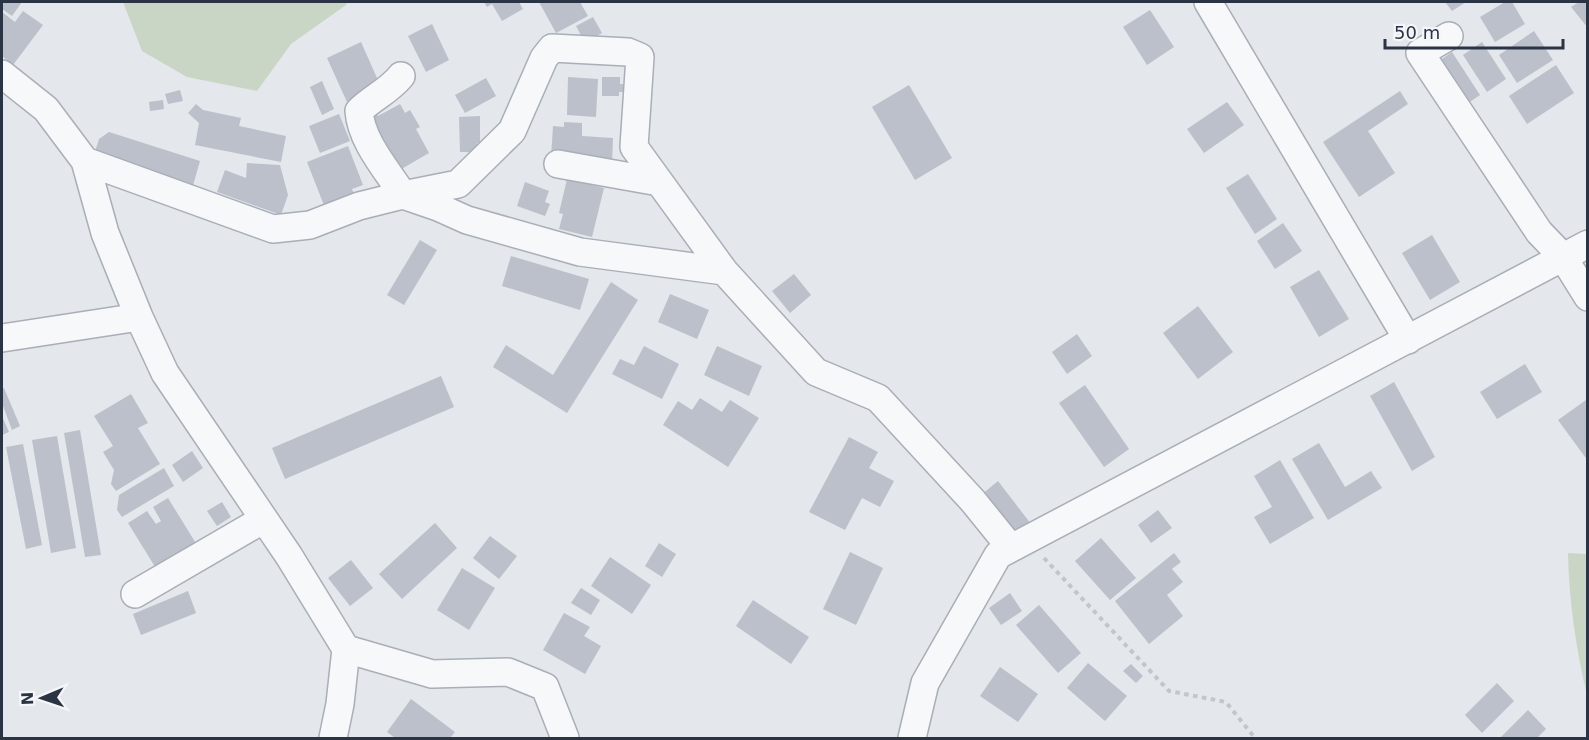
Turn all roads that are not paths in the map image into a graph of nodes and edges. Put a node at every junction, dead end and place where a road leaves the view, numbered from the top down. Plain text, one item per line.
1 (1208, 2) edge
2 (1449, 36) dead end
3 (2, 74) edge
4 (401, 76) dead end
5 (85, 161) junction
6 (558, 164) dead end
7 (659, 182) junction
8 (403, 195) junction
9 (1587, 244) edge
10 (1563, 257) junction
11 (724, 271) junction
12 (1587, 297) edge
13 (139, 317) junction
14 (1408, 340) junction
15 (3, 341) edge
16 (264, 519) junction
17 (1019, 544) junction
18 (135, 594) dead end
19 (346, 649) junction
20 (333, 738) edge
21 (565, 738) edge
22 (912, 738) edge

1 - 14 street
2 - 10 street
3 - 5 street
4 - 8 street
5 - 8 street
5 - 13 street
6 - 7 street
7 - 8 street
7 - 11 street
8 - 11 street
9 - 10 street
10 - 12 street
10 - 14 street
11 - 17 street
13 - 15 street
13 - 16 street
14 - 17 street
16 - 18 street
16 - 19 street
17 - 22 street
19 - 20 street
19 - 21 street

